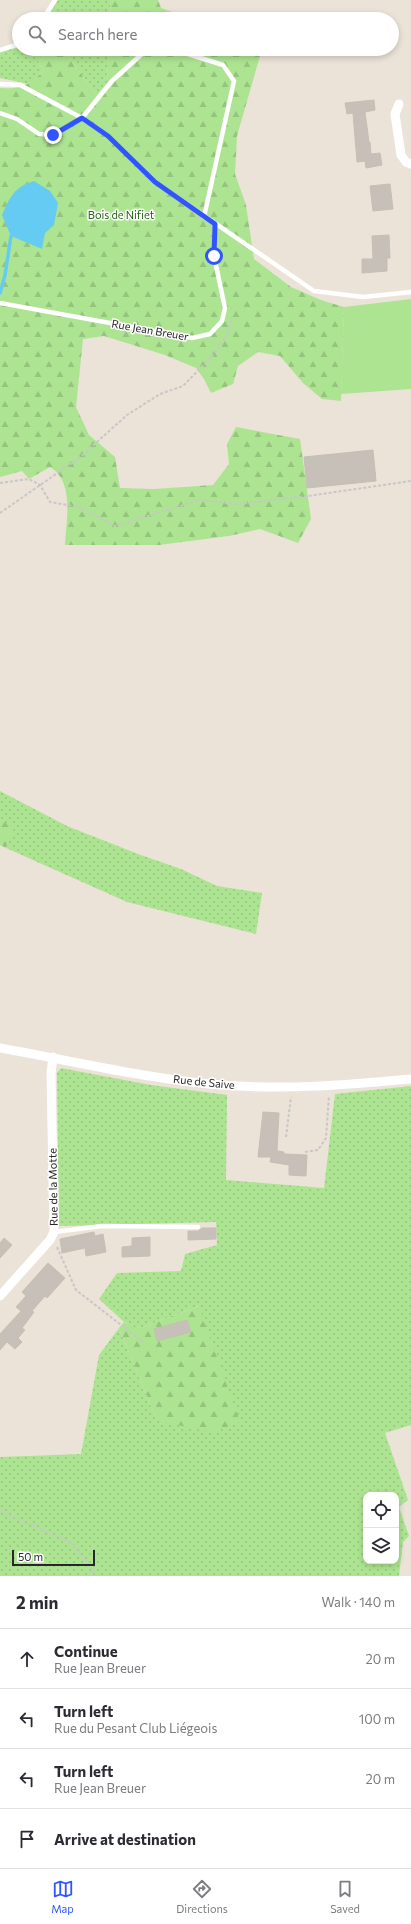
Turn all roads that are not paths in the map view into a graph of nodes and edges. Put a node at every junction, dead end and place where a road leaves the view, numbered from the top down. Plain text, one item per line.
1 (55, 0) edge
2 (47, 12) edge
3 (12, 46) edge
4 (0, 50) edge
5 (140, 56) edge
6 (195, 56) edge
7 (0, 84) edge
8 (399, 104) dead end
9 (0, 113) edge
10 (82, 118) junction
11 (411, 164) edge
12 (204, 217) junction
13 (215, 224) junction
14 (411, 292) edge
15 (0, 303) edge
16 (0, 1048) edge
17 (53, 1057) junction
18 (411, 1079) edge
19 (198, 1227) dead end
20 (52, 1236) junction
21 (0, 1296) edge

1 - 2 lane
3 - 4 lane
5 - 10 lane
6 - 12 lane
7 - 10 lane
8 - 11 street
9 - 10 lane
10 - 12 lane
12 - 13 lane
13 - 14 lane
13 - 15 lane, Rue Jean Breuer
16 - 17 street, Rue de Saive
17 - 18 street, Rue de Saive
17 - 20 street, Rue de la Motte
19 - 20 lane
20 - 21 street, Rue de la Motte

